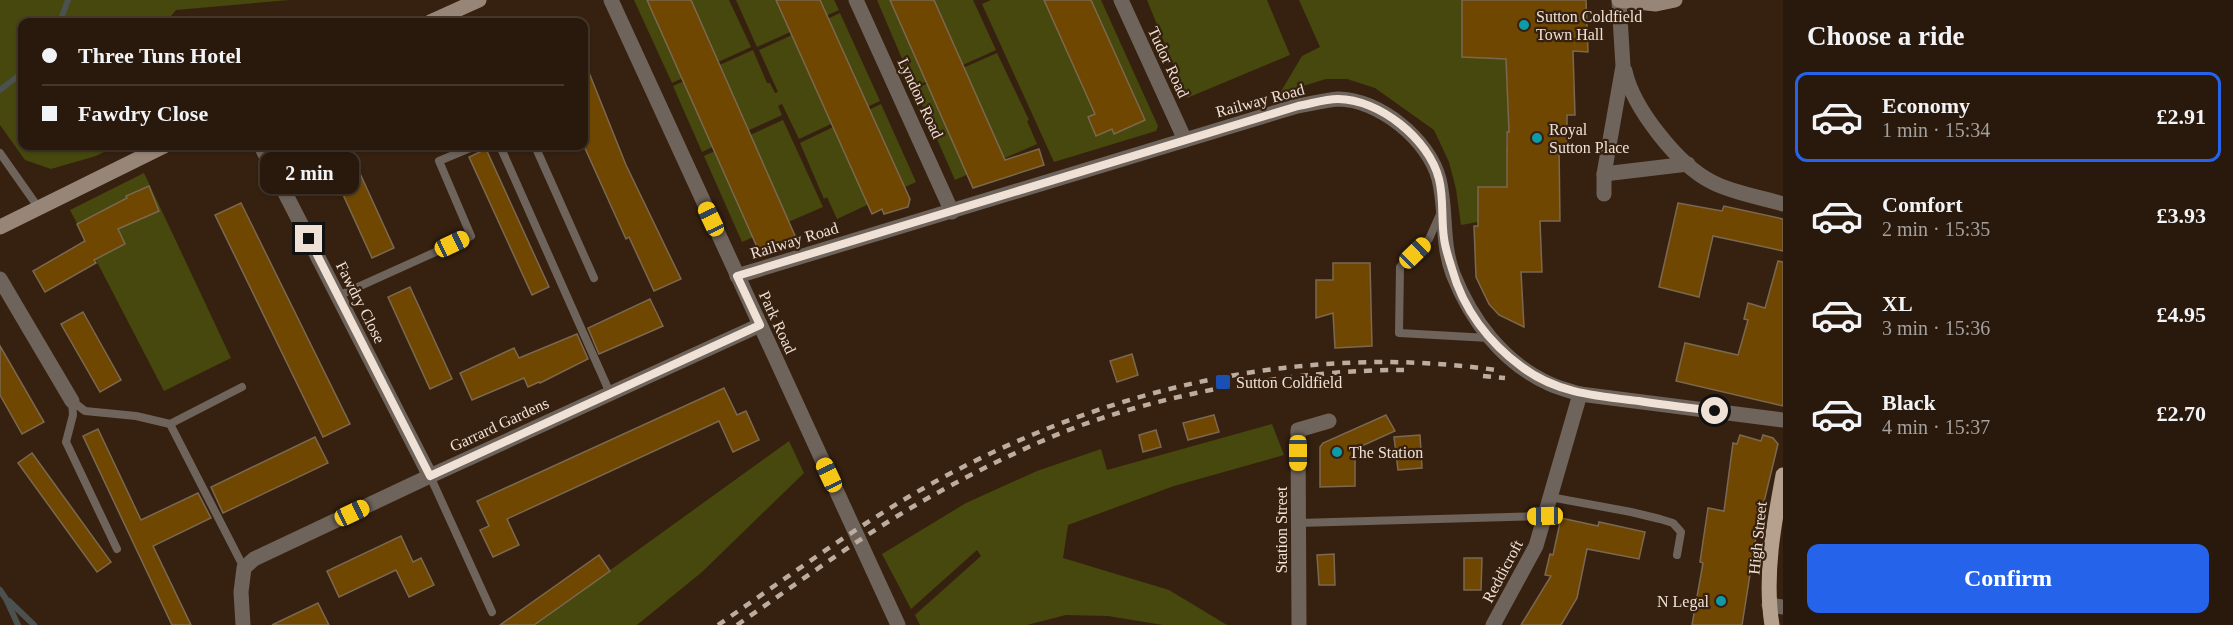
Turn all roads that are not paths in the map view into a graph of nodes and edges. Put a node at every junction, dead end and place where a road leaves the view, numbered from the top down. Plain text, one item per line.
1 (479, 0) edge
2 (611, 0) edge
3 (856, 0) edge
4 (1121, 0) edge
5 (1619, 0) edge
6 (1675, 0) edge
7 (439, 18) edge
8 (1623, 66) junction
9 (1185, 140) junction
10 (156, 150) edge
11 (263, 150) edge
12 (465, 150) edge
13 (502, 150) edge
14 (537, 150) edge
15 (0, 153) edge
16 (1688, 164) junction
17 (1604, 174) junction
18 (1604, 194) dead end
19 (1783, 204) edge
20 (1443, 206) junction
21 (38, 207) junction
22 (952, 212) junction
23 (0, 227) edge
24 (737, 276) junction
25 (594, 278) dead end
26 (0, 279) edge
27 (338, 296) junction
28 (760, 325) junction
29 (1489, 338) junction
30 (243, 387) dead end
31 (610, 393) junction
32 (1580, 394) junction
33 (72, 401) junction
34 (1783, 420) edge
35 (1329, 421) dead end
36 (170, 424) junction
37 (1783, 475) edge
38 (430, 476) junction
39 (1550, 497) junction
40 (1545, 516) junction
41 (1298, 523) junction
42 (117, 549) dead end
43 (1677, 555) dead end
44 (243, 568) junction
45 (1776, 606) edge
46 (492, 612) dead end
47 (243, 625) edge
48 (898, 625) edge
49 (1299, 625) edge
50 (1493, 625) edge
51 (1760, 625) edge
52 (1772, 625) edge

1 - 7 street
2 - 24 street, Park Road
3 - 22 street, Lyndon Road
4 - 9 street, Tudor Road
5 - 6 street
5 - 8 street
8 - 16 street
8 - 17 street
9 - 20 street, Railway Road
9 - 22 street, Railway Road
10 - 21 street
11 - 27 street, Fawdry Close
12 - 27 lane
13 - 31 lane
14 - 25 lane
15 - 21 lane
16 - 17 street
16 - 19 street
17 - 18 street
20 - 29 street, Railway Road
20 - 29 lane
21 - 23 street
22 - 24 street, Railway Road
24 - 28 street, Park Road
26 - 33 street
27 - 38 street, Fawdry Close
28 - 31 street, Garrard Gardens
28 - 48 street, Park Road
29 - 32 street, Railway Road
30 - 36 lane
31 - 38 street, Garrard Gardens
32 - 34 street, Railway Road
32 - 39 street, Reddicroft
33 - 36 lane
33 - 42 lane
35 - 41 street, Station Street
36 - 44 lane
37 - 45 main road, High Street
38 - 44 street, Garrard Gardens
38 - 46 lane
39 - 40 street, Reddicroft
39 - 43 lane
40 - 41 lane
40 - 50 street, Reddicroft
41 - 49 street, Station Street
44 - 47 street
45 - 51 main road, High Street
45 - 52 main road, High Street

